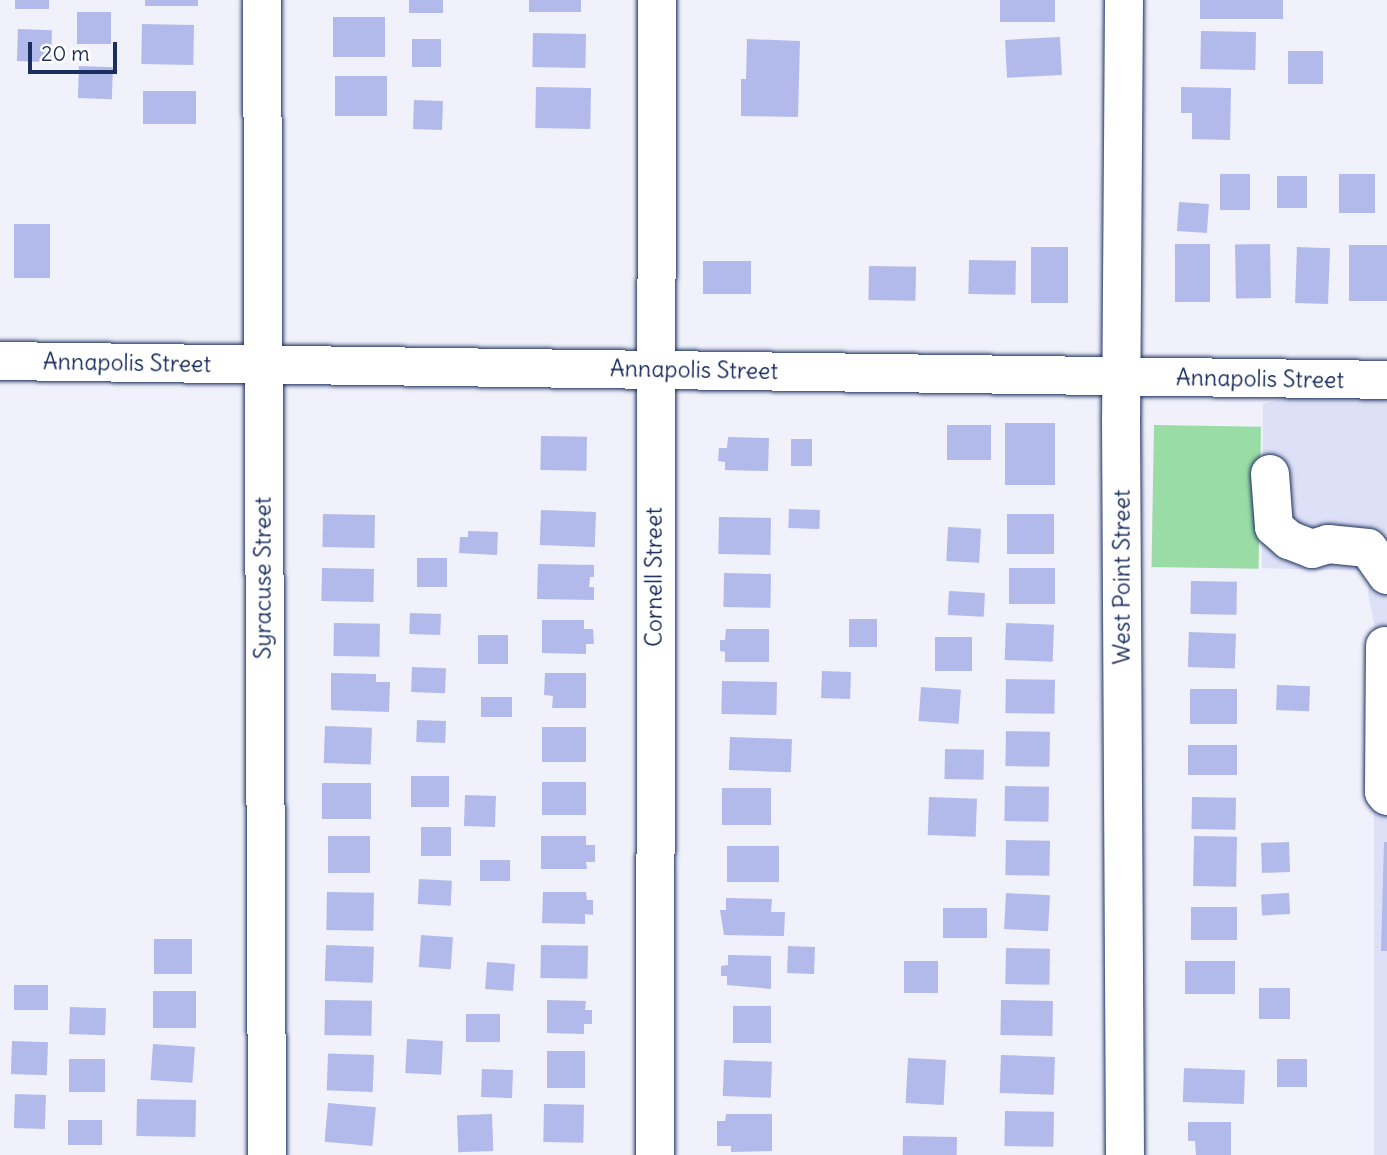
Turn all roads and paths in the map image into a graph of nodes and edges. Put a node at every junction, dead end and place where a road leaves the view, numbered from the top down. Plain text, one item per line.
1 (262, 0) edge
2 (657, 0) edge
3 (1124, 0) edge
4 (0, 361) edge
5 (262, 365) junction
6 (654, 370) junction
7 (1121, 378) junction
8 (1387, 380) edge
9 (1270, 474) dead end
10 (1387, 575) edge
11 (1385, 646) edge
12 (1387, 796) edge
13 (267, 1155) edge
14 (655, 1155) edge
15 (1125, 1155) edge

1 - 5 street, Syracuse Street
2 - 6 street, Cornell Street
3 - 7 street, West Point Street
4 - 5 street, Annapolis Street
5 - 6 street, Annapolis Street
5 - 13 street, Syracuse Street
6 - 7 street, Annapolis Street
6 - 14 street, Cornell Street
7 - 8 street, Annapolis Street
7 - 15 street, West Point Street
9 - 10 street
11 - 12 street

